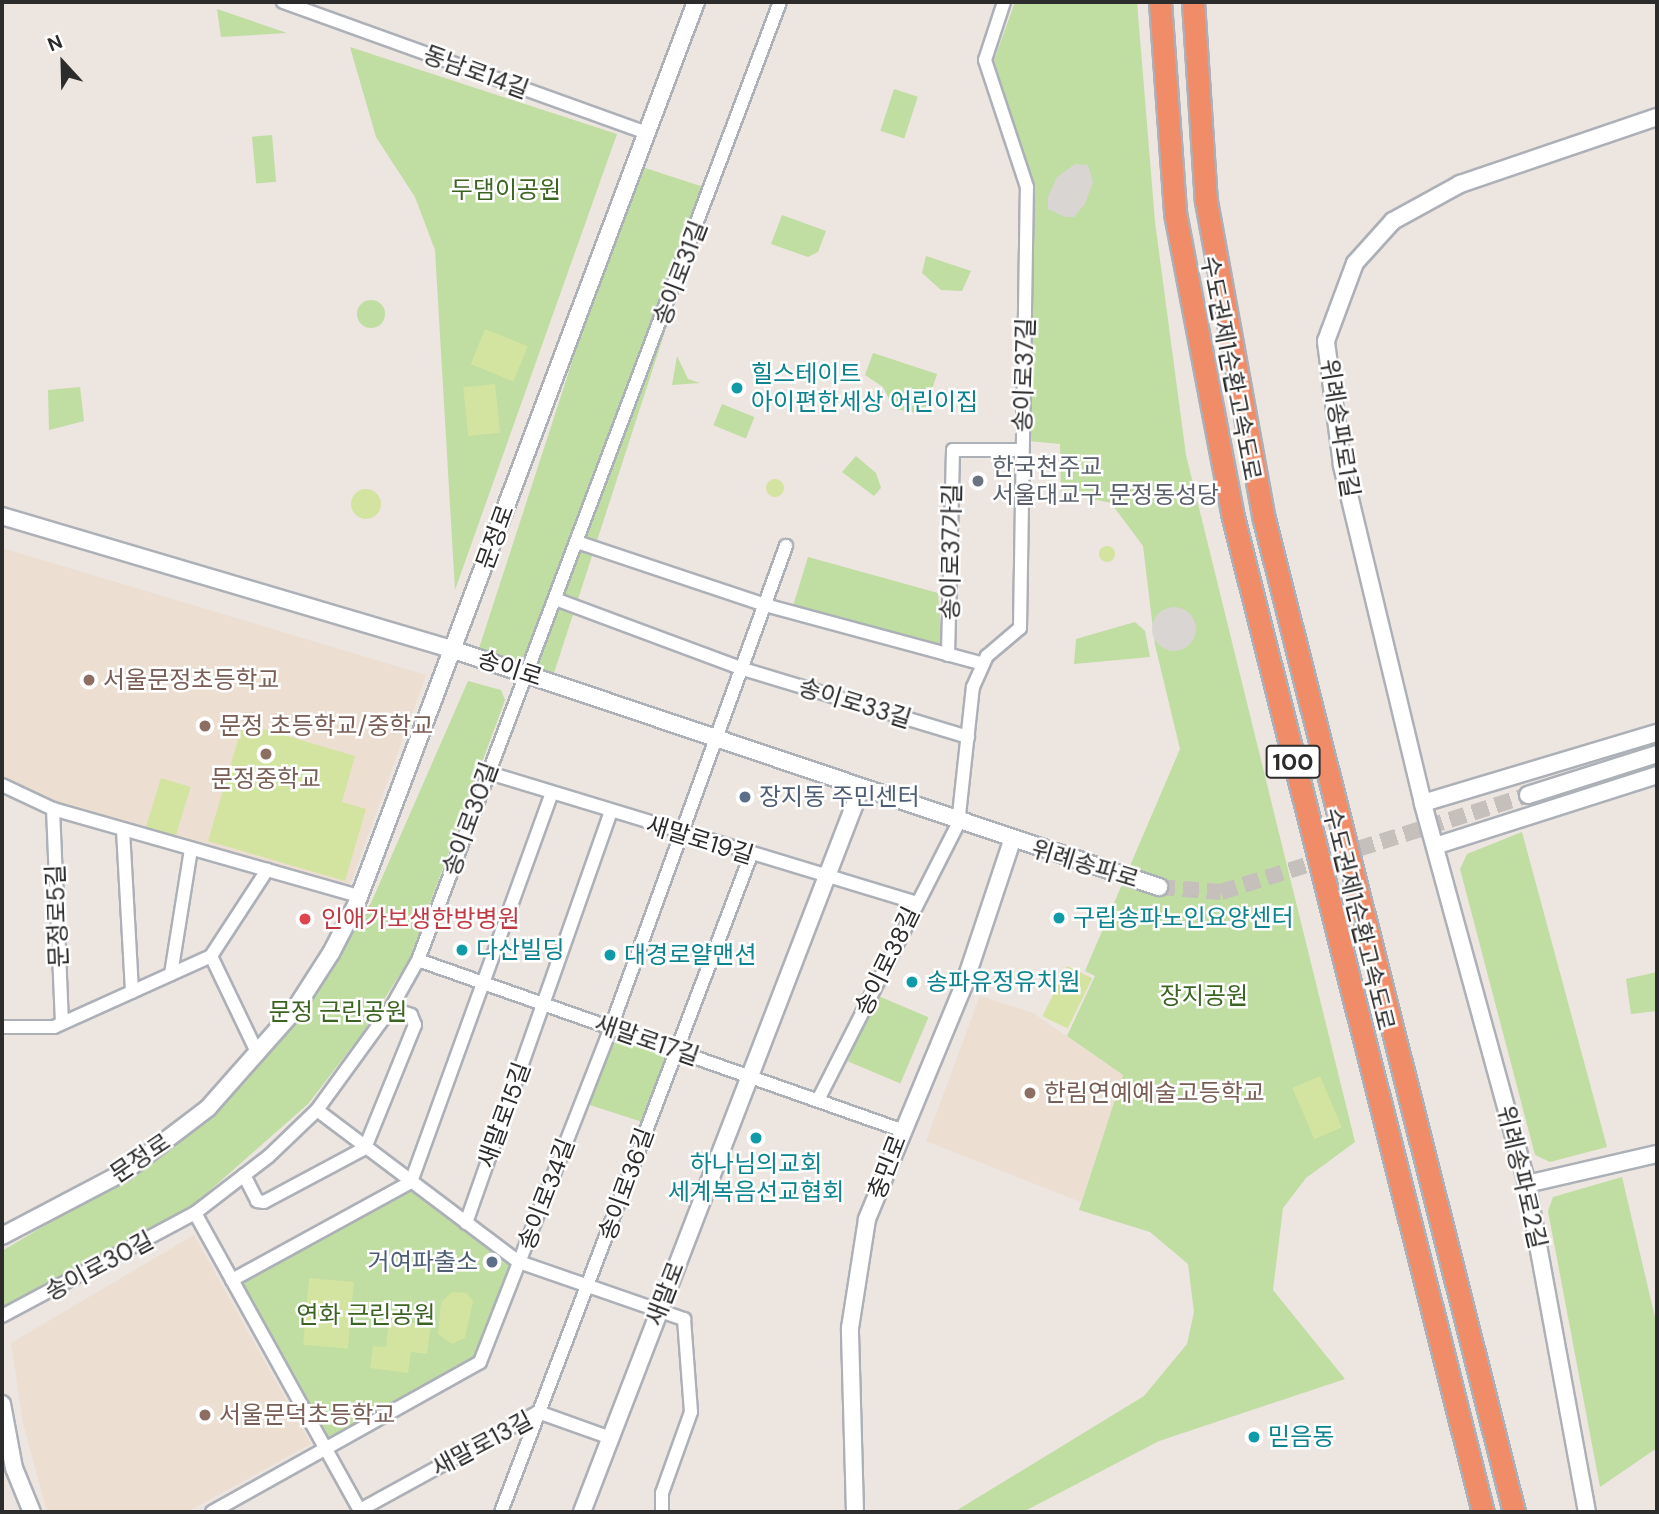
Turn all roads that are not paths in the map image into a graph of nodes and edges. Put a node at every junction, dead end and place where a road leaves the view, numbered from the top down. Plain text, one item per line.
1 (283, 2) edge
2 (696, 2) edge
3 (779, 2) edge
4 (1004, 2) edge
5 (1160, 2) edge
6 (1193, 2) edge
7 (308, 6) edge
8 (1657, 117) edge
9 (646, 133) junction
10 (1021, 450) junction
11 (2, 516) edge
12 (577, 542) junction
13 (786, 546) dead end
14 (555, 599) junction
15 (765, 605) junction
16 (454, 650) junction
17 (948, 654) junction
18 (983, 664) junction
19 (743, 669) junction
20 (526, 673) junction
21 (1657, 733) edge
22 (719, 737) junction
23 (968, 737) junction
24 (1657, 754) edge
25 (486, 772) junction
26 (1657, 775) edge
27 (2, 785) edge
28 (861, 788) junction
29 (552, 793) junction
30 (1528, 795) tunnel mouth
31 (1423, 803) junction
32 (53, 809) junction
33 (611, 812) junction
34 (958, 824) junction
35 (122, 830) junction
36 (682, 835) junction
37 (1012, 841) junction
38 (1435, 846) junction
39 (191, 849) junction
40 (751, 855) junction
41 (267, 870) junction
42 (830, 879) junction
43 (1159, 887) tunnel mouth
44 (359, 896) junction
45 (915, 902) junction
46 (211, 956) junction
47 (418, 960) junction
48 (171, 974) junction
49 (482, 985) junction
50 (132, 992) junction
51 (543, 1007) junction
52 (391, 1008) junction
53 (62, 1023) junction
54 (2, 1027) edge
55 (611, 1027) junction
56 (677, 1051) junction
57 (258, 1054) junction
58 (750, 1077) junction
59 (818, 1100) junction
60 (317, 1110) junction
61 (901, 1130) junction
62 (365, 1148) junction
63 (1657, 1154) edge
64 (244, 1175) junction
65 (411, 1182) junction
66 (1527, 1184) junction
67 (195, 1213) junction
68 (466, 1223) junction
69 (2, 1236) edge
70 (519, 1262) junction
71 (232, 1280) junction
72 (587, 1288) junction
73 (661, 1308) junction
74 (2, 1317) edge
75 (2, 1404) edge
76 (538, 1412) junction
77 (608, 1437) junction
78 (326, 1450) junction
79 (8, 1471) edge
80 (361, 1511) edge
81 (32, 1512) edge
82 (212, 1512) edge
83 (501, 1512) edge
84 (582, 1512) edge
85 (662, 1512) edge
86 (855, 1512) edge
87 (1483, 1512) edge
88 (1514, 1512) edge
89 (1587, 1512) edge

1 - 7 street, 동남로14길
2 - 9 street, 문정로
3 - 12 street, 송이로31길
4 - 10 street, 송이로37길
5 - 87 highway, 수도권제1순환고속도로 / 100
6 - 88 highway, 수도권제1순환고속도로 / 100
7 - 9 street, 동남로14길
8 - 31 street, 위례송파로1길
9 - 16 street, 문정로
10 - 17 street, 송이로37가길
10 - 18 street, 송이로37길
11 - 16 street, 송이로
12 - 14 street, 송이로31길
12 - 15 street
13 - 15 street
14 - 19 street
14 - 20 street, 송이로31길
15 - 17 street
15 - 19 street
16 - 20 street, 송이로
16 - 44 street, 문정로
17 - 18 street
18 - 23 street
19 - 22 street
19 - 23 street, 송이로33길
20 - 22 street, 송이로
20 - 25 street, 송이로30길
21 - 31 street
22 - 28 street, 송이로
22 - 36 street, 송이로34길
23 - 34 street
24 - 30 street
25 - 29 street, 새말로19길
25 - 47 street, 송이로30길
26 - 38 street
27 - 32 street
28 - 34 street, 송이로
28 - 42 street, 새말로
29 - 33 street, 새말로19길
29 - 49 street
31 - 38 street, 위례송파로1길
32 - 35 street
32 - 53 street, 문정로5길
33 - 36 street, 새말로19길
33 - 51 street
34 - 37 street, 송이로
34 - 45 street, 송이로38길
35 - 39 street
35 - 50 street
36 - 40 street, 새말로19길
36 - 55 street, 송이로34길
37 - 43 street, 위례송파로
37 - 61 street, 충민로
38 - 66 street, 위례송파로2길
39 - 41 street
39 - 48 street
40 - 42 street, 새말로19길
40 - 56 street, 송이로36길
41 - 44 street
41 - 46 street
42 - 45 street, 새말로19길
42 - 58 street, 새말로
44 - 57 street, 문정로
45 - 59 street, 송이로38길
46 - 48 street
46 - 57 street
47 - 49 street, 새말로17길
47 - 52 street, 송이로30길
48 - 50 street
49 - 51 street, 새말로17길
49 - 65 street
50 - 53 street
51 - 55 street, 새말로17길
51 - 68 street, 새말로15길
52 - 60 street, 송이로30길
52 - 62 street
53 - 54 street
55 - 56 street, 새말로17길
55 - 70 street, 송이로34길
56 - 58 street, 새말로17길
56 - 72 street, 송이로36길
57 - 69 street, 문정로
58 - 59 street
58 - 73 street, 새말로
59 - 61 street
60 - 62 street
60 - 64 street, 송이로30길
61 - 86 street, 충민로
62 - 64 street
62 - 65 street
63 - 66 street
64 - 67 street, 송이로30길
65 - 68 street
65 - 71 street
66 - 89 street, 위례송파로2길
67 - 71 street
67 - 74 street, 송이로30길
68 - 70 street
70 - 72 street
70 - 78 street, 송이로34길
71 - 78 street
72 - 73 street
72 - 76 street, 송이로36길
73 - 77 street, 새말로
73 - 85 street
75 - 79 street
76 - 77 street, 새말로13길
76 - 80 street, 새말로13길
76 - 83 street, 송이로36길
77 - 84 street, 새말로
78 - 80 street
78 - 82 street, 송이로34길
79 - 81 street

